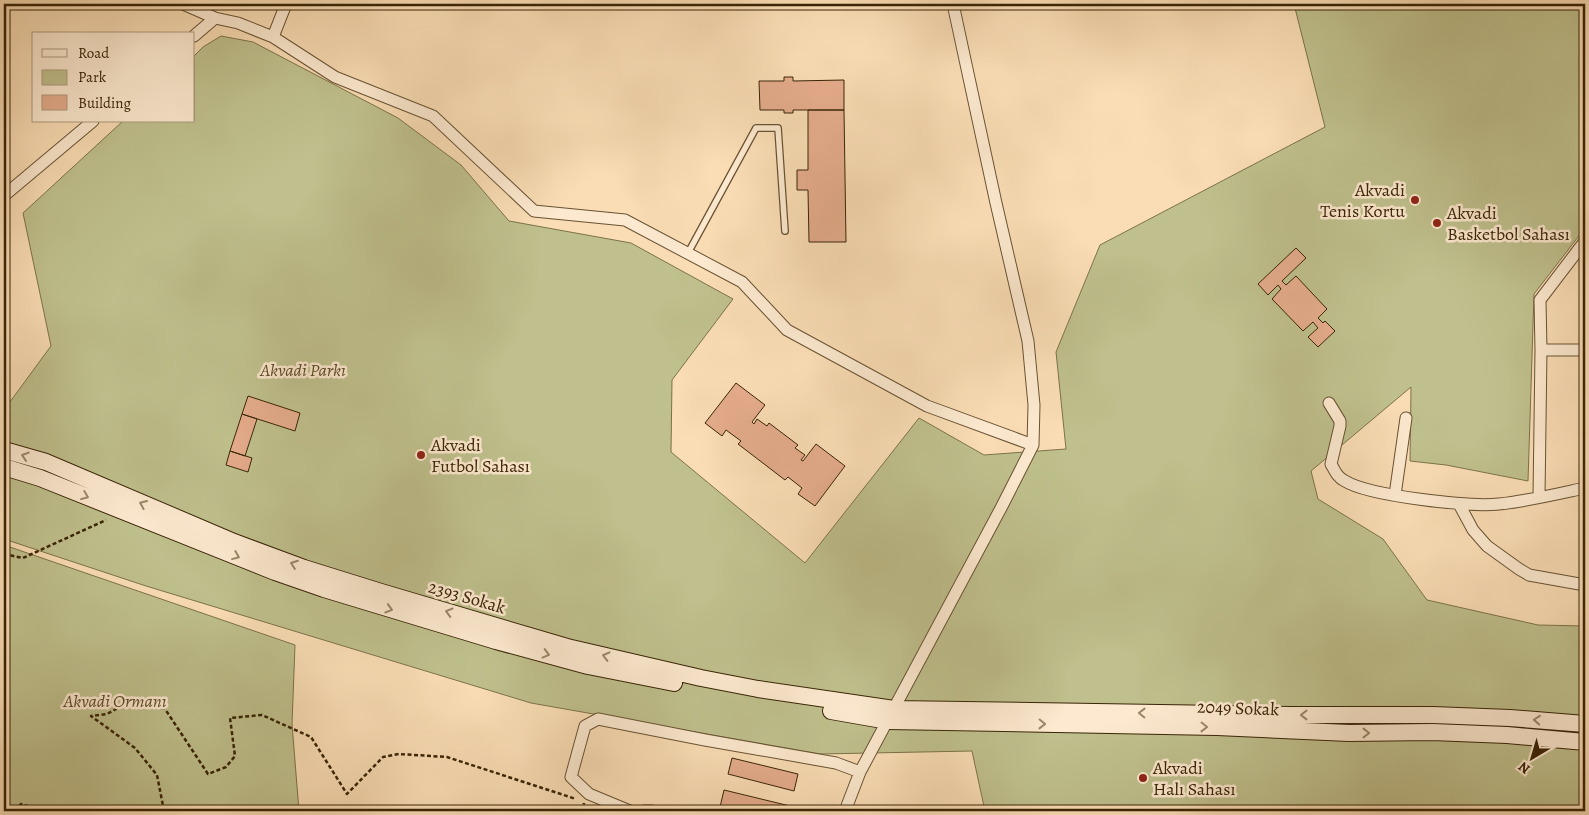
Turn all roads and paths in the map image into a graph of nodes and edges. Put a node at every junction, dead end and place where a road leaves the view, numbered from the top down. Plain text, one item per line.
1 (183, 4) edge
2 (286, 4) edge
3 (953, 4) edge
4 (215, 18) junction
5 (195, 35) edge
6 (273, 37) junction
7 (92, 122) edge
8 (4, 192) edge
9 (785, 232) dead end
10 (1585, 241) edge
11 (688, 253) junction
12 (1541, 350) junction
13 (1585, 350) edge
14 (1329, 403) dead end
15 (1406, 418) dead end
16 (1033, 444) junction
17 (4, 450) edge
18 (4, 467) edge
19 (43, 470) junction
20 (1585, 488) edge
21 (1395, 495) junction
22 (1539, 497) junction
23 (1459, 504) junction
24 (124, 512) junction
25 (4, 554) edge
26 (1585, 585) edge
27 (891, 715) junction
28 (1585, 724) edge
29 (1585, 742) edge
30 (860, 772) junction
31 (15, 811) edge
32 (43, 811) edge
33 (164, 811) edge
34 (583, 811) edge
35 (630, 811) edge
36 (644, 811) edge
37 (652, 811) edge
38 (845, 811) edge

1 - 4 street
2 - 6 street
3 - 16 street
4 - 5 street
4 - 6 street
6 - 11 street
7 - 8 street
9 - 11 lane
10 - 12 street
11 - 16 street
12 - 13 street
12 - 22 street
14 - 21 street
15 - 21 street
16 - 27 street
19 -> 17 main road
18 - 19 main road
19 -> 24 main road, 2393 Sokak
27 -> 19 main road, 2393 Sokak
20 - 22 street
21 - 23 street
22 - 23 street
23 - 26 street
24 - 25 path
24 -> 27 main road, 2393 Sokak
28 -> 27 main road, 2049 Sokak
27 -> 29 main road, 2049 Sokak
27 - 30 street
30 - 35 street
30 - 38 street
31 - 32 path
33 - 34 path
36 - 37 street

